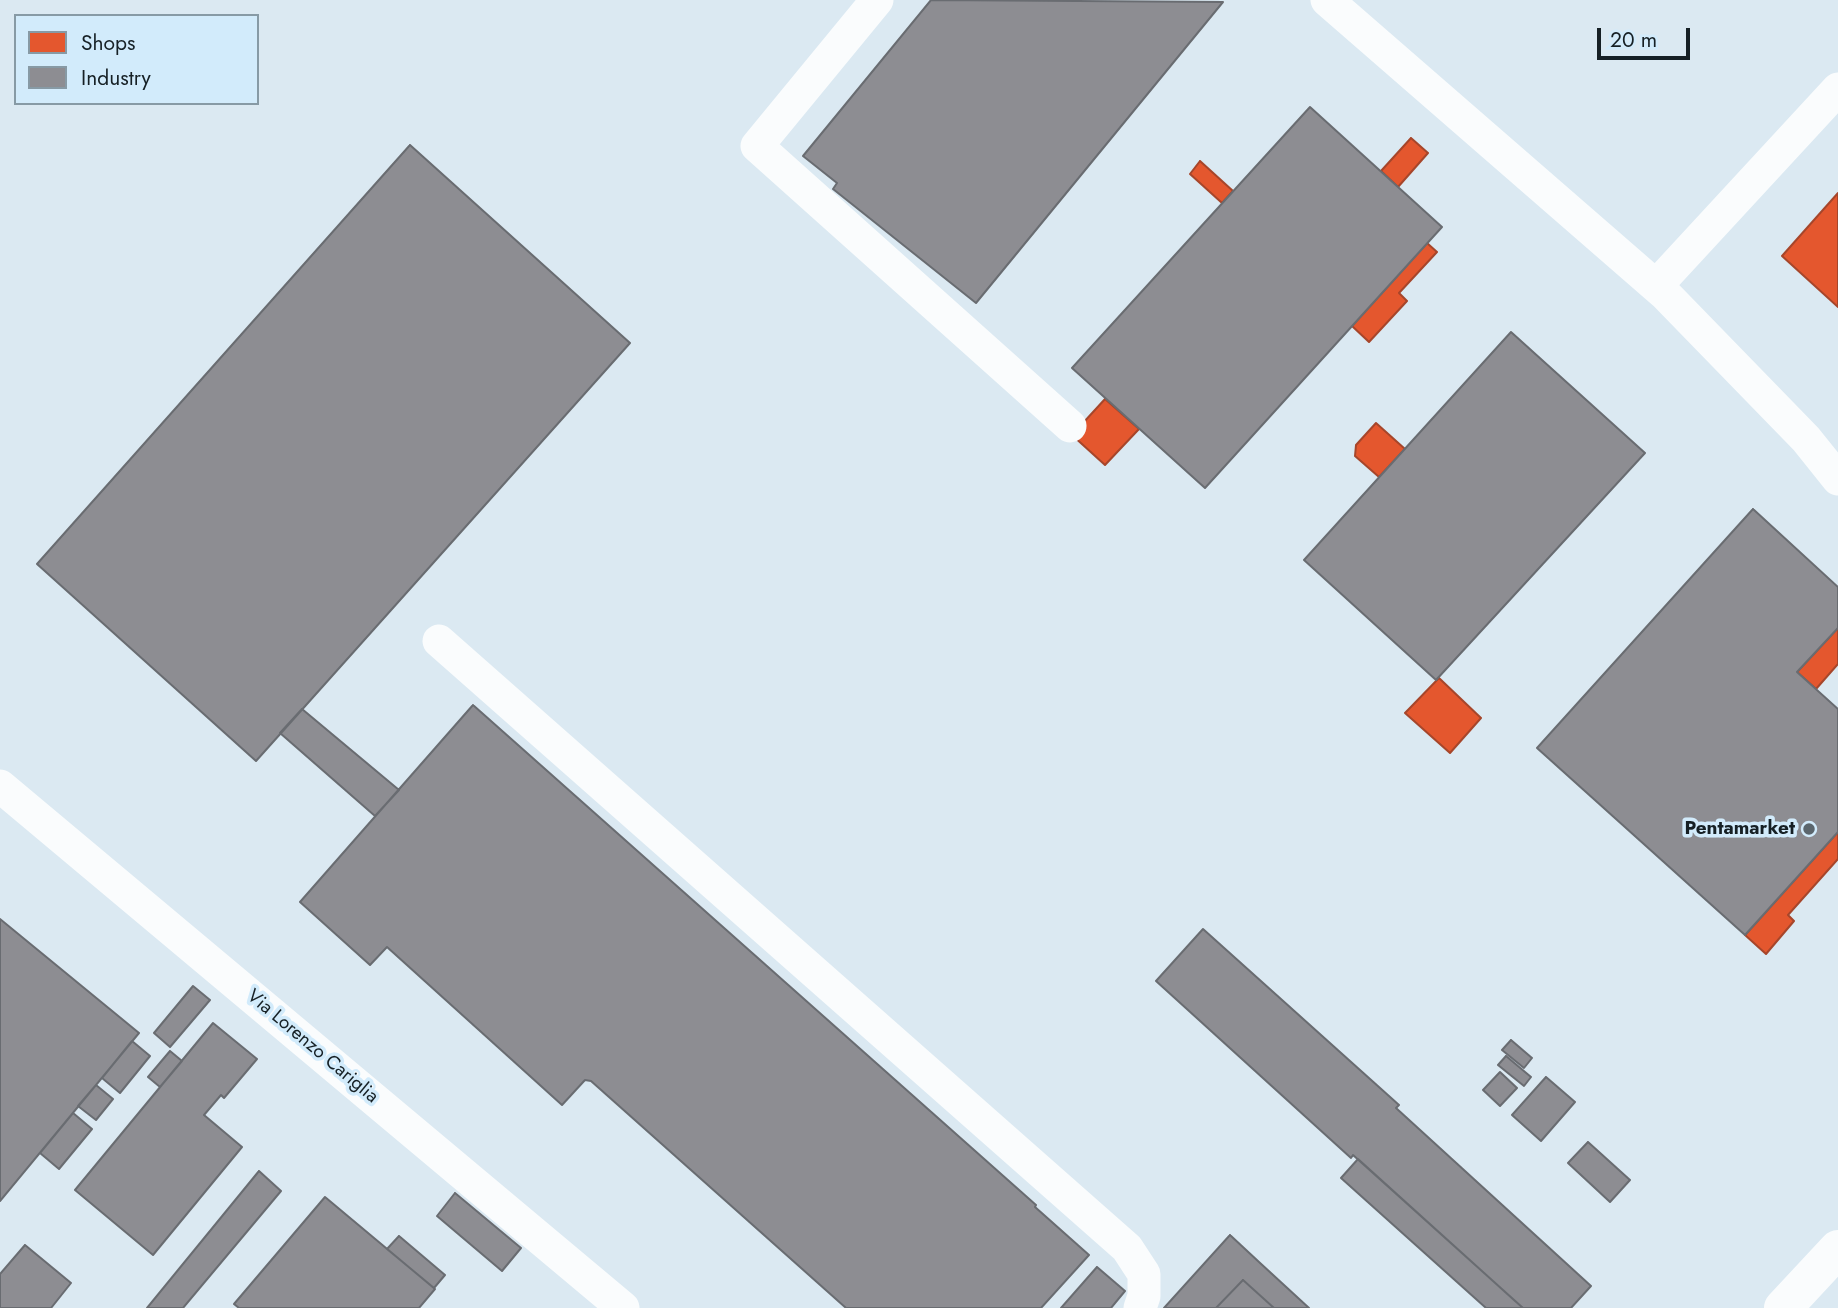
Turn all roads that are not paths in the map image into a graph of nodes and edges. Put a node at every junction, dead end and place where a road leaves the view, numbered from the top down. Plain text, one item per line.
1 (877, 0) edge
2 (1327, 0) edge
3 (1838, 89) edge
4 (1656, 286) junction
5 (1070, 426) dead end
6 (1838, 480) edge
7 (439, 641) dead end
8 (0, 786) edge
9 (1838, 1249) edge
10 (623, 1308) edge
11 (1140, 1308) edge
12 (1783, 1308) edge

1 - 5 street
2 - 4 street
3 - 4 street
4 - 6 street
7 - 11 street
8 - 10 street, Via Lorenzo Cariglia
9 - 12 main road

